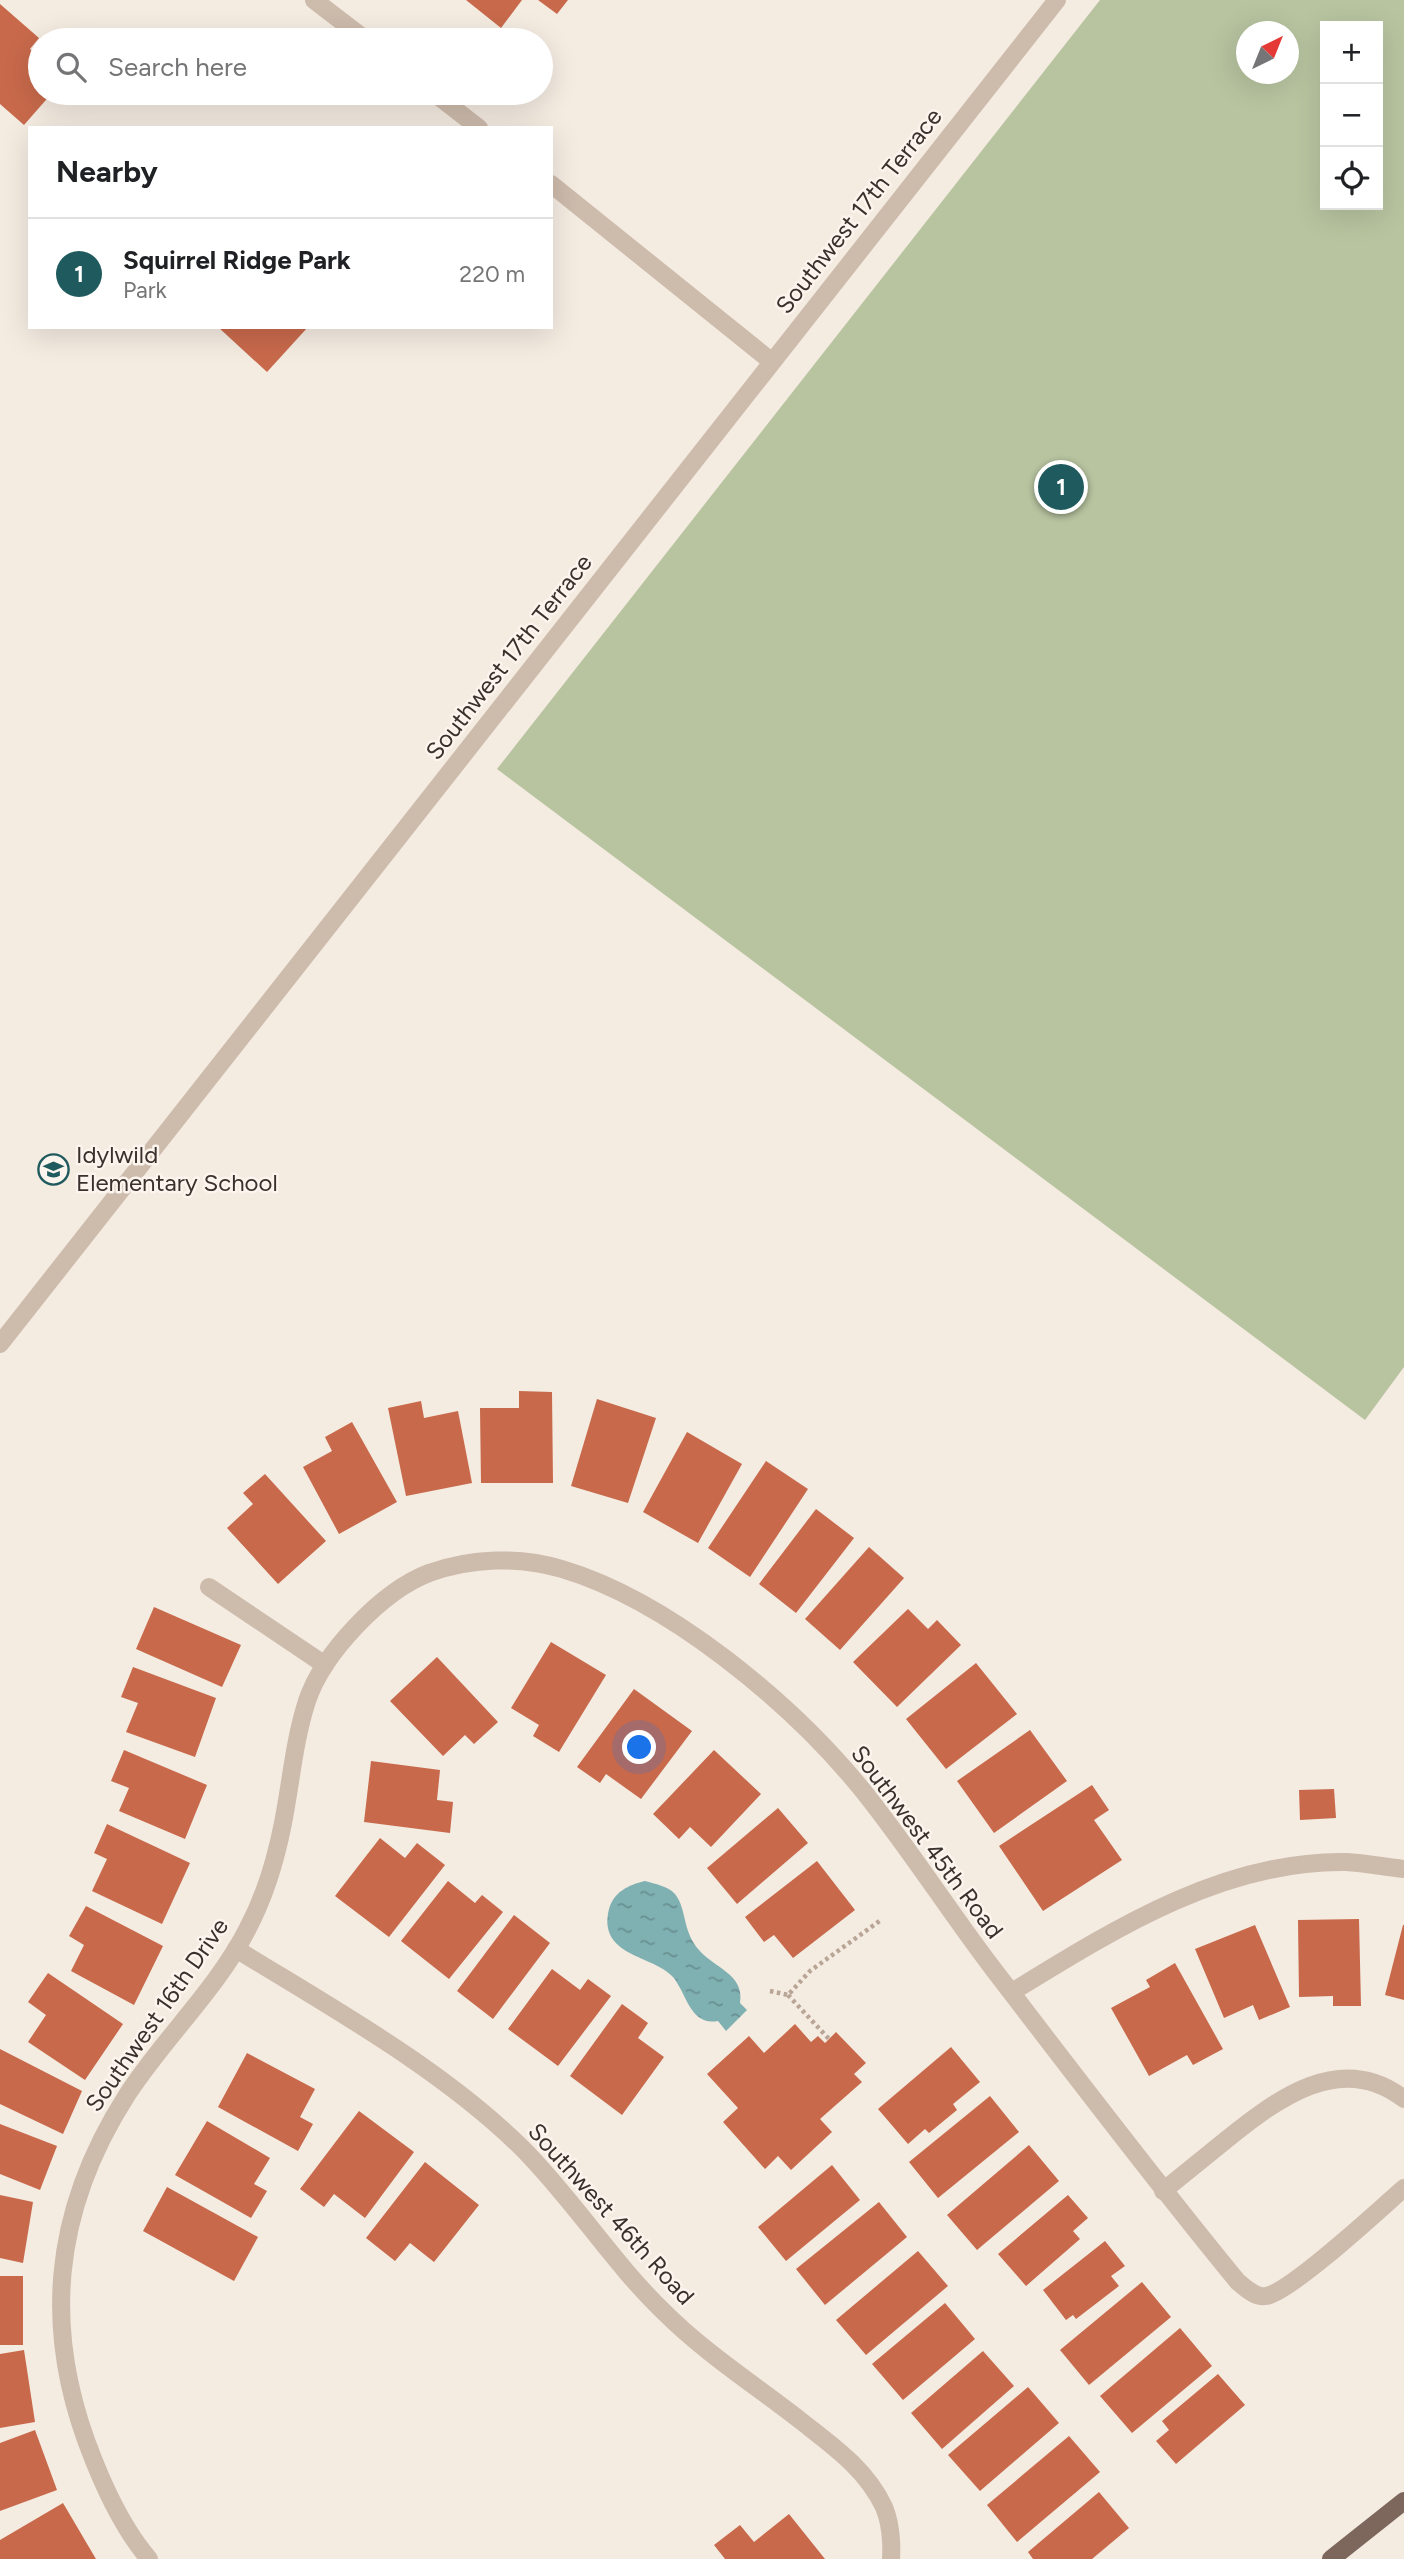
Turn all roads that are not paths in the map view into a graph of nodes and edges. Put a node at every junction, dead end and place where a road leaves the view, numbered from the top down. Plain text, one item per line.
1 (314, 0) edge
2 (1056, 0) edge
3 (350, 28) edge
4 (449, 105) edge
5 (476, 126) edge
6 (553, 186) edge
7 (771, 361) junction
8 (0, 1344) edge
9 (516, 1560) joint
10 (209, 1587) dead end
11 (325, 1665) junction
12 (1404, 1869) edge
13 (236, 1949) junction
14 (1012, 1992) junction
15 (1404, 2099) edge
16 (1404, 2188) edge
17 (1163, 2191) junction
18 (1404, 2501) edge
19 (149, 2559) edge
20 (891, 2559) edge
21 (1331, 2559) edge

1 - 3 street
2 - 7 street, Southwest 17th Terrace
4 - 5 street
6 - 7 street
7 - 8 street, Southwest 17th Terrace
9 - 11 street, Southwest 16th Drive
9 - 14 street, Southwest 45th Road
10 - 11 street
11 - 13 street, Southwest 16th Drive
12 - 14 street
13 - 19 street, Southwest 16th Drive
13 - 20 street, Southwest 46th Road
14 - 17 street, Southwest 45th Road
15 - 17 street
16 - 17 street, Southwest 45th Road
18 - 21 main road

